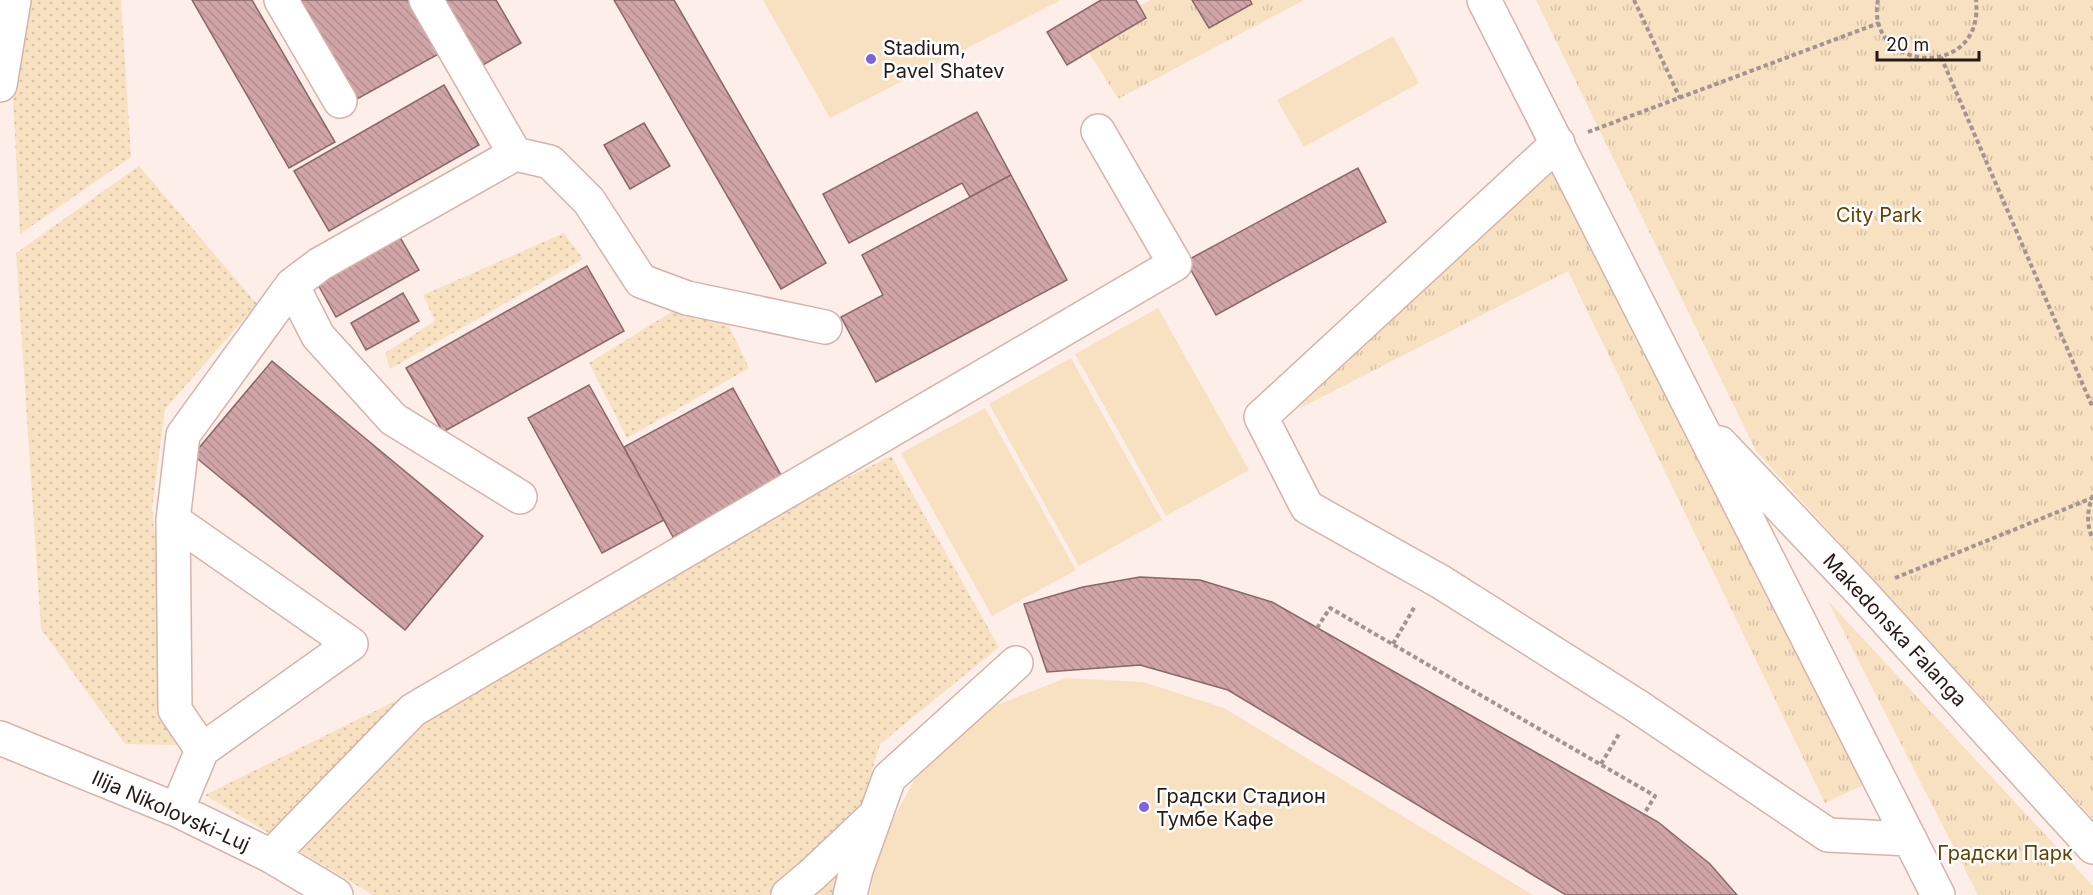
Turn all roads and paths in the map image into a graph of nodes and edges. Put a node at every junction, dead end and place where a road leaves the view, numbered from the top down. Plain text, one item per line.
1 (14, 0) edge
2 (281, 0) edge
3 (426, 0) edge
4 (1484, 0) edge
5 (1634, 0) edge
6 (1878, 0) edge
7 (1976, 0) edge
8 (1879, 23) junction
9 (1941, 57) junction
10 (0, 85) edge
11 (1680, 98) junction
12 (340, 101) dead end
13 (1098, 131) dead end
14 (1558, 144) junction
15 (515, 154) junction
16 (292, 285) junction
17 (825, 327) dead end
18 (2093, 408) edge
19 (1694, 416) junction
20 (2092, 496) edge
21 (520, 497) dead end
22 (173, 520) junction
23 (2093, 539) edge
24 (1432, 577) junction
25 (1861, 592) junction
26 (1317, 628) dead end
27 (1393, 644) junction
28 (1017, 663) dead end
29 (0, 738) edge
30 (202, 750) junction
31 (177, 810) junction
32 (1644, 814) dead end
33 (876, 815) junction
34 (1910, 839) junction
35 (2093, 847) edge
36 (271, 856) junction
37 (336, 895) edge
38 (788, 895) edge
39 (850, 895) edge
40 (1938, 895) edge

1 - 10 street
2 - 12 street
3 - 15 street
4 - 14 street
5 - 11 path
6 - 8 path
7 - 9 path
8 - 9 path
8 - 11 path
9 - 18 path
11 - 14 path
13 - 36 street
14 - 19 street
14 - 24 street
15 - 16 street
15 - 17 street
16 - 21 street
16 - 22 street
19 - 25 street, Makedonska Falanga
19 - 34 street
20 - 23 path
20 - 25 path
22 - 30 street
22 - 30 street
24 - 27 path
24 - 34 street
25 - 35 street, Makedonska Falanga
26 - 27 path
27 - 32 path
28 - 33 street
29 - 31 street, Ilija Nikolovski-Luj
30 - 31 street
31 - 36 street, Ilija Nikolovski-Luj
33 - 38 street
33 - 39 street
34 - 40 street
36 - 37 street, Ilija Nikolovski-Luj

